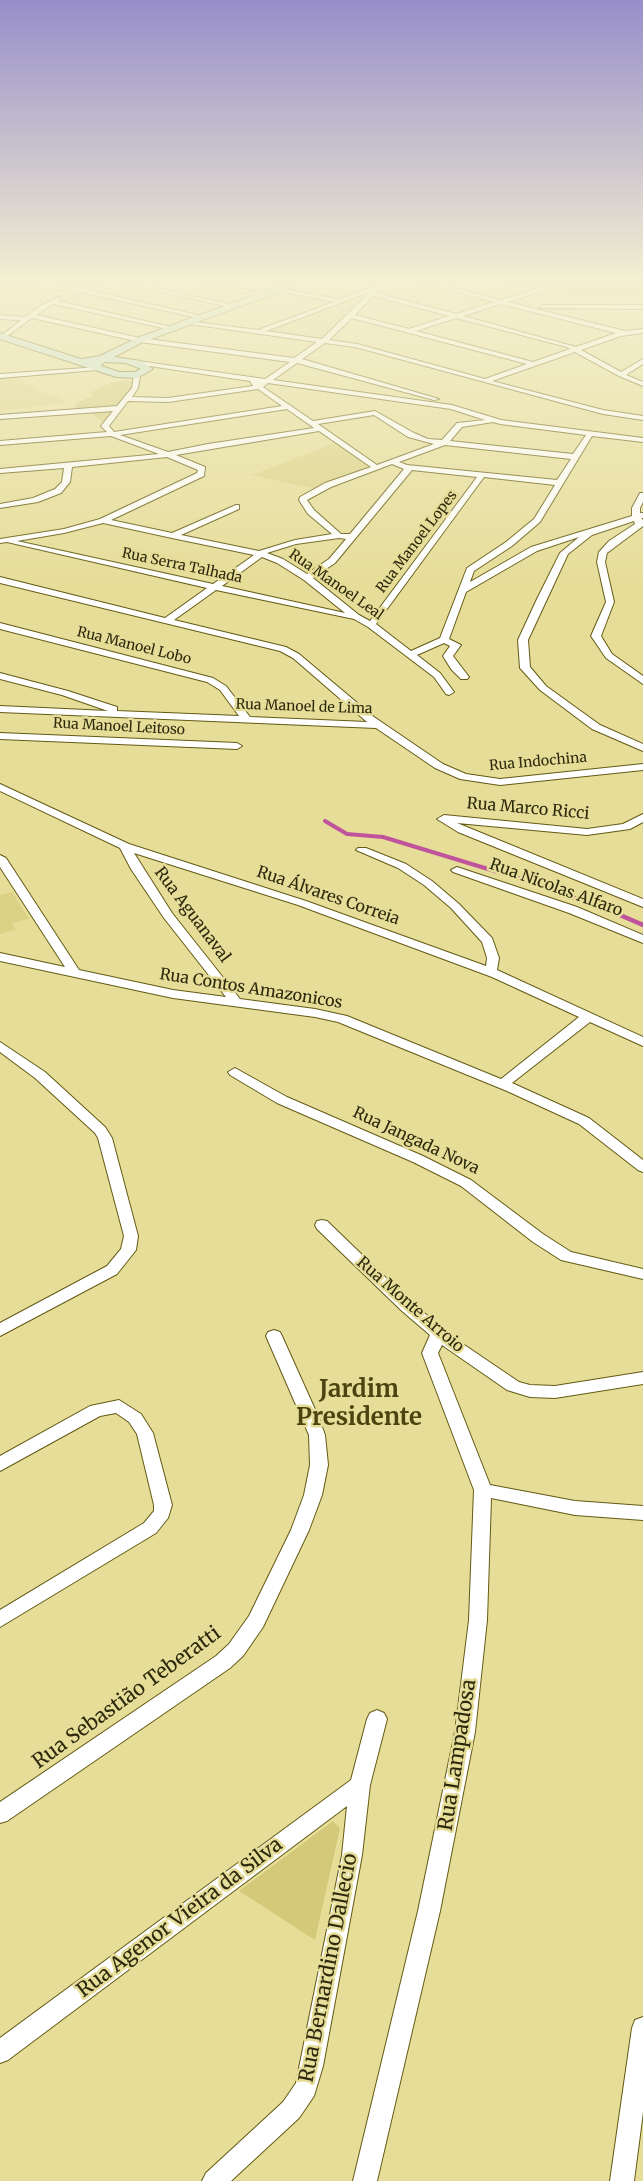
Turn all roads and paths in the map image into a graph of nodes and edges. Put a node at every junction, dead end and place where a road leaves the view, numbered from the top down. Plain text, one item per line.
1 (136, 381) edge
2 (254, 381) edge
3 (265, 381) edge
4 (376, 381) edge
5 (485, 381) edge
6 (262, 383) junction
7 (406, 389) junction
8 (392, 397) junction
9 (129, 399) junction
10 (452, 406) junction
11 (288, 407) junction
12 (121, 408) junction
13 (643, 409) edge
14 (91, 410) junction
15 (603, 412) junction
16 (0, 417) edge
17 (643, 418) edge
18 (507, 419) junction
19 (496, 421) junction
20 (311, 423) junction
21 (517, 423) junction
22 (105, 426) junction
23 (319, 429) junction
24 (591, 432) junction
25 (112, 434) junction
26 (643, 440) edge
27 (0, 443) edge
28 (444, 443) junction
29 (165, 455) junction
30 (576, 457) junction
31 (393, 462) junction
32 (68, 465) junction
33 (379, 466) junction
34 (408, 467) junction
35 (0, 471) edge
36 (483, 474) junction
37 (561, 483) junction
38 (643, 495) edge
39 (0, 506) edge
40 (236, 507) dead end
41 (103, 521) junction
42 (641, 521) edge
43 (595, 531) junction
44 (172, 536) junction
45 (339, 536) junction
46 (350, 537) junction
47 (1, 541) edge
48 (261, 554) junction
49 (307, 578) junction
50 (0, 580) edge
51 (214, 587) junction
52 (463, 590) junction
53 (356, 617) junction
54 (168, 620) junction
55 (371, 625) junction
56 (0, 626) edge
57 (444, 640) junction
58 (410, 655) junction
59 (0, 676) edge
60 (464, 676) dead end
61 (643, 681) edge
62 (449, 692) dead end
63 (0, 709) edge
64 (123, 713) junction
65 (246, 718) junction
66 (378, 725) junction
67 (0, 736) edge
68 (237, 746) dead end
69 (643, 748) edge
70 (643, 767) edge
71 (0, 787) edge
72 (643, 817) edge
73 (125, 846) junction
74 (362, 850) dead end
75 (0, 858) edge
76 (457, 870) dead end
77 (643, 903) edge
78 (643, 939) edge
79 (0, 957) edge
80 (491, 972) junction
81 (75, 974) junction
82 (235, 1001) junction
83 (588, 1017) junction
84 (643, 1042) edge
85 (0, 1046) edge
86 (235, 1072) dead end
87 (502, 1084) junction
88 (643, 1167) edge
89 (322, 1225) dead end
90 (643, 1274) edge
91 (0, 1329) edge
92 (440, 1333) junction
93 (274, 1336) dead end
94 (643, 1378) edge
95 (0, 1464) edge
96 (483, 1490) junction
97 (643, 1513) edge
98 (0, 1619) edge
99 (377, 1719) dead end
100 (360, 1785) junction
101 (0, 1814) edge
102 (643, 2028) edge
103 (0, 2052) edge
104 (214, 2181) edge
105 (365, 2181) edge
106 (622, 2181) edge

1 - 9 street
2 - 6 street
3 - 6 street
4 - 7 street
5 - 15 street
6 - 8 street
6 - 9 street
6 - 11 street
7 - 8 street
7 - 10 street
8 - 10 street
9 - 12 street
10 - 18 street
10 - 19 street
11 - 20 street
11 - 25 street
12 - 14 street
12 - 22 street
13 - 15 street
14 - 16 street
14 - 22 street
15 - 17 street
18 - 19 street
18 - 21 street
19 - 21 street
19 - 28 street
20 - 23 street
20 - 28 street
21 - 24 street
22 - 25 street
23 - 29 street
23 - 33 street
24 - 26 street
24 - 30 street
25 - 27 street
25 - 29 street
28 - 30 street
28 - 31 street
29 - 32 street
29 - 41 street
30 - 37 street
31 - 33 street
31 - 34 street
32 - 35 street
32 - 39 street
33 - 34 street
33 - 45 street
34 - 36 street
34 - 46 street
36 - 37 street
36 - 55 street, Rua Manoel Lopes
37 - 52 street
38 - 42 street
40 - 44 street
41 - 44 street, Rua Manoel Leal
41 - 47 street
42 - 43 street
42 - 61 street
43 - 52 street
43 - 69 street
44 - 48 street, Rua Manoel Leal
45 - 46 street
45 - 48 street
46 - 49 street
47 - 51 street, Rua Serra Talhada
48 - 49 street, Rua Manoel Leal
48 - 51 street
49 - 53 street, Rua Manoel Leal
50 - 54 street, Rua Manoel de Lima
51 - 53 street, Rua Serra Talhada
51 - 54 street
52 - 57 street
53 - 55 street, Rua Manoel Leal
54 - 66 street, Rua Manoel de Lima
55 - 58 street, Rua Manoel Leal
56 - 65 street, Rua Manoel Lobo
57 - 58 street
57 - 60 street
58 - 62 street, Rua Manoel Leal
59 - 64 street
63 - 64 street, Rua Manoel de Lima
64 - 65 street, Rua Manoel de Lima
65 - 66 street, Rua Manoel de Lima
66 - 70 street, Rua Indochina
67 - 68 street, Rua Manoel Leitoso
71 - 73 street, Rua Álvares Correia
72 - 77 street, Rua Marco Ricci
73 - 80 street, Rua Álvares Correia
73 - 82 street, Rua Aguanaval
74 - 80 street
75 - 81 street
76 - 78 street, Rua Nicolas Alfaro
79 - 81 street, Rua Contos Amazonicos
80 - 83 street, Rua Álvares Correia
81 - 82 street, Rua Contos Amazonicos
82 - 87 street, Rua Contos Amazonicos
83 - 84 street, Rua Álvares Correia
83 - 87 street
85 - 91 street
86 - 90 street, Rua Jangada Nova
87 - 88 street, Rua Contos Amazonicos
89 - 92 street, Rua Monte Arroio
92 - 94 street, Rua Monte Arroio
92 - 96 street, Rua Lampadosa
93 - 101 street, Rua Sebastião Teberatti
95 - 98 street
96 - 97 street
96 - 105 street, Rua Lampadosa
99 - 100 street, Rua Bernardino Dallecio
100 - 103 street, Rua Agenor Vieira da Silva
100 - 104 street, Rua Bernardino Dallecio
102 - 106 street

